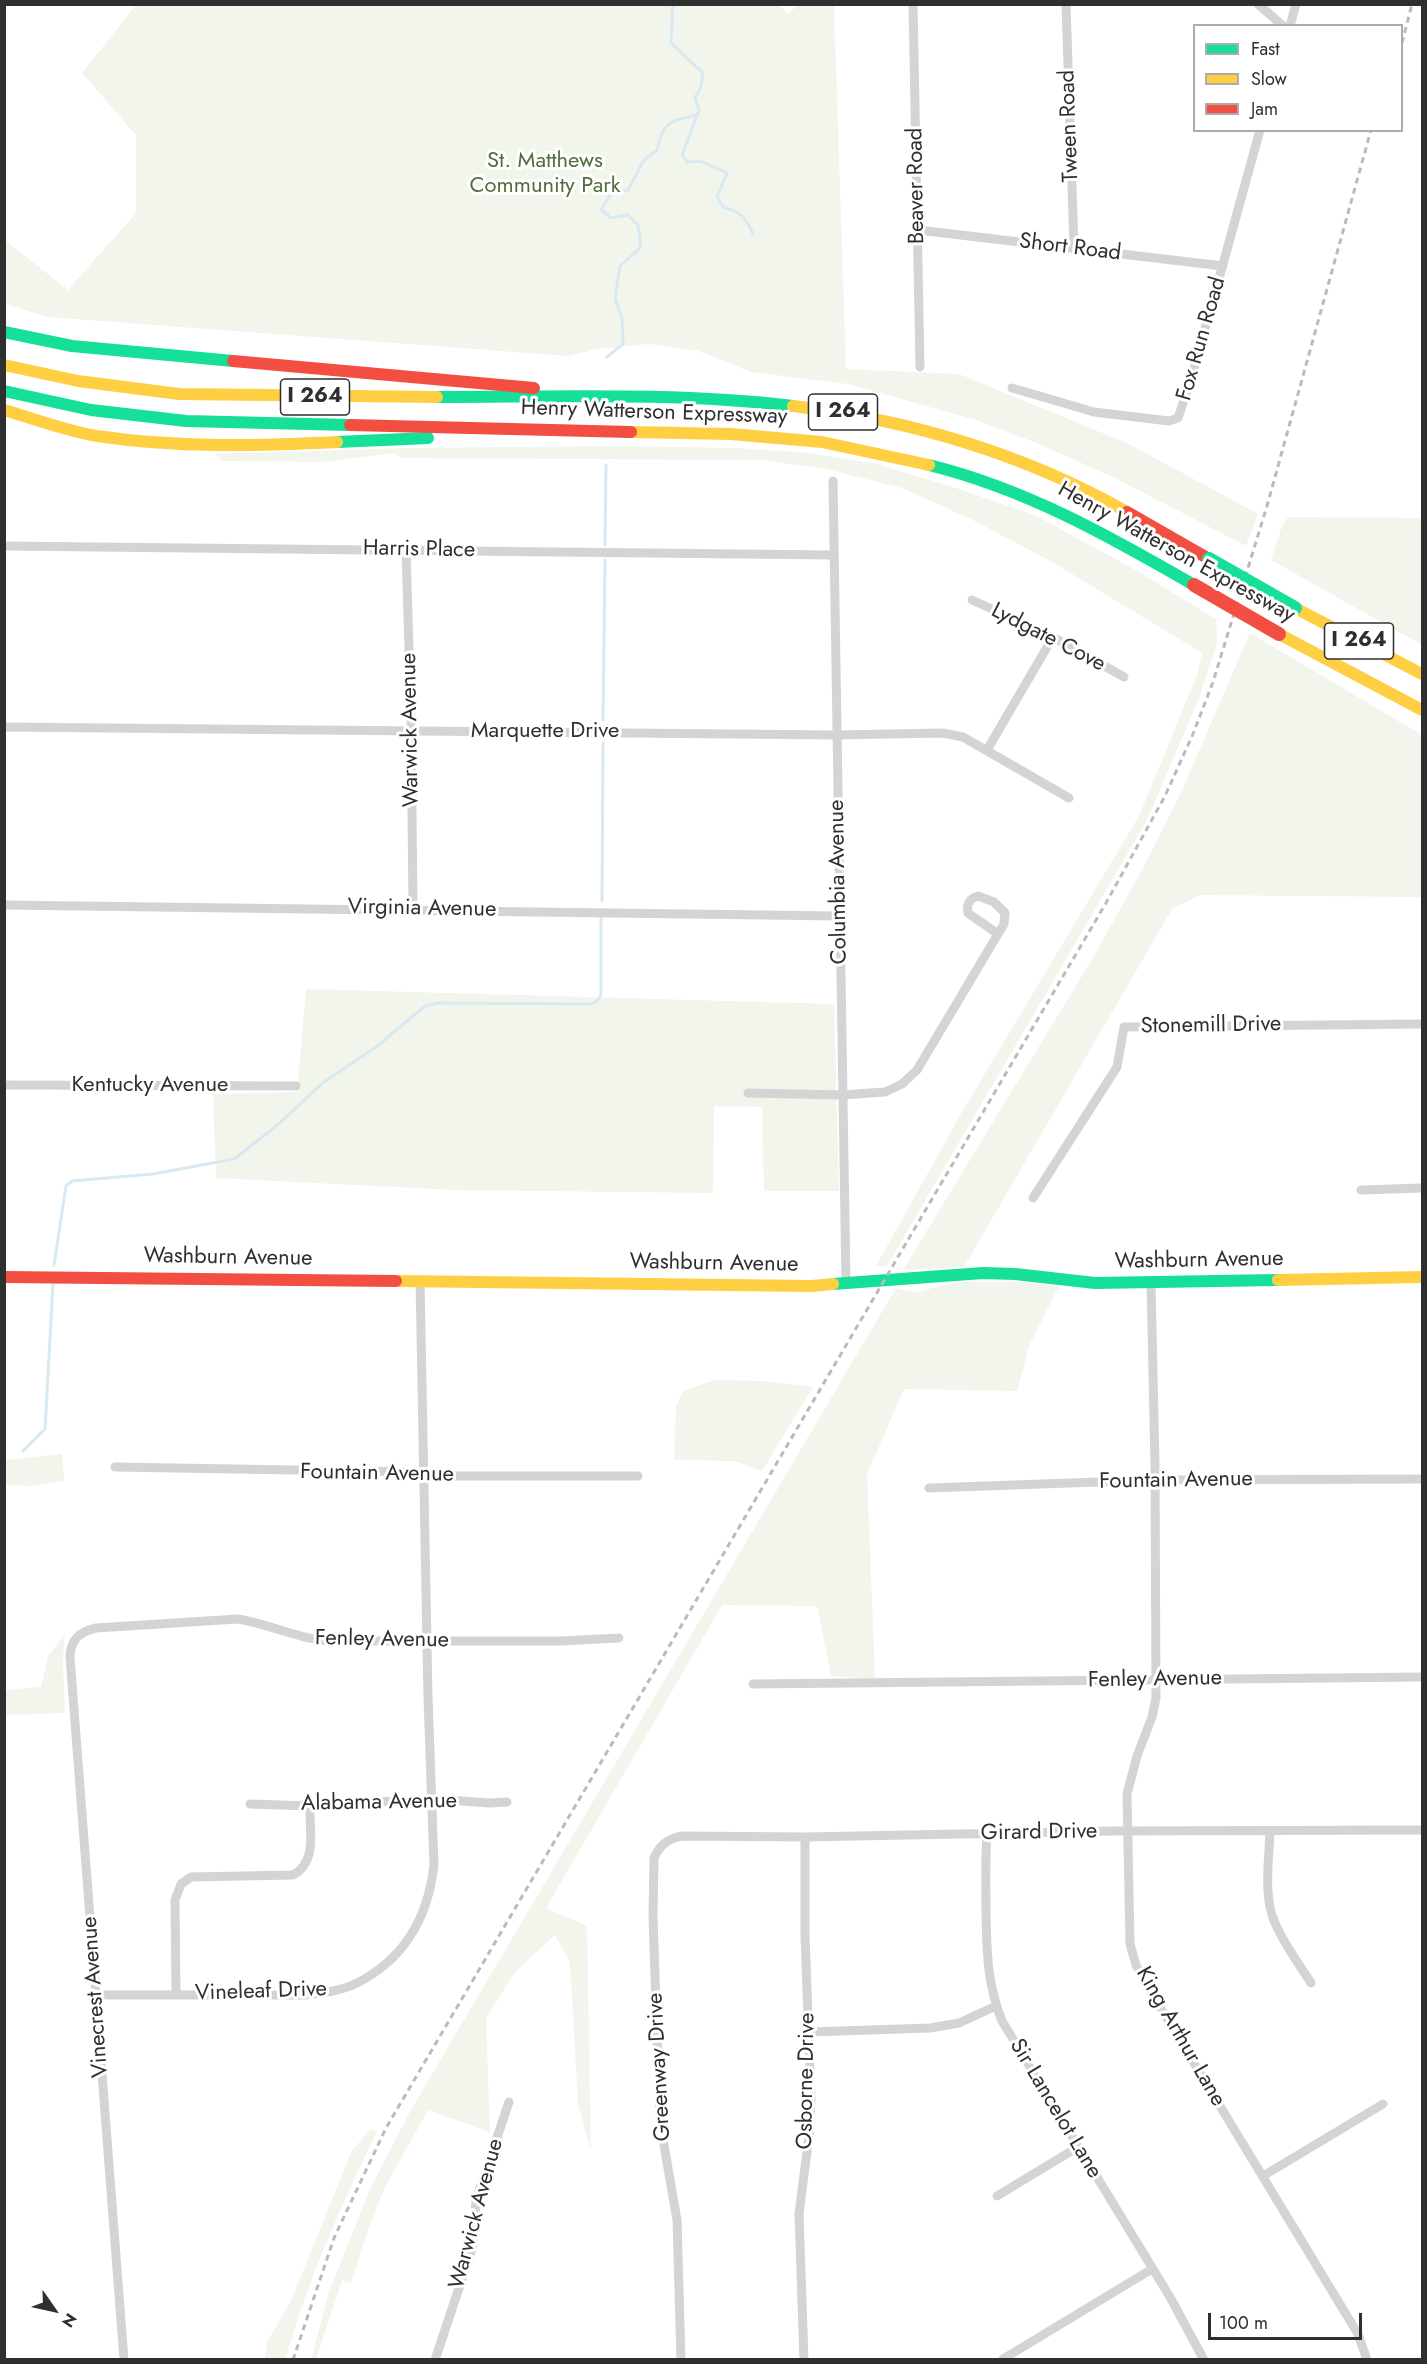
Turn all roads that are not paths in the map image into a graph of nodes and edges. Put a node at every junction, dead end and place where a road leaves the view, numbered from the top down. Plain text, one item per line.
1 (913, 4) edge
2 (1066, 4) edge
3 (1258, 4) edge
4 (1296, 4) edge
5 (1281, 24) edge
6 (1291, 24) edge
7 (1259, 132) edge
8 (918, 230) junction
9 (1074, 248) junction
10 (1223, 266) junction
11 (4, 332) edge
12 (4, 365) edge
13 (920, 367) dead end
14 (1012, 388) dead end
15 (4, 391) edge
16 (627, 397) junction
17 (4, 410) edge
18 (606, 432) junction
19 (833, 481) dead end
20 (4, 546) edge
21 (406, 550) junction
22 (833, 555) junction
23 (972, 600) dead end
24 (1053, 637) junction
25 (1363, 643) junction
26 (1422, 669) edge
27 (1350, 672) junction
28 (1422, 674) edge
29 (1124, 677) dead end
30 (1422, 710) edge
31 (1422, 718) edge
32 (4, 727) edge
33 (411, 731) junction
34 (836, 735) junction
35 (987, 750) junction
36 (1069, 798) dead end
37 (4, 905) edge
38 (413, 909) junction
39 (839, 916) junction
40 (998, 934) junction
41 (1422, 1024) edge
42 (4, 1085) edge
43 (296, 1086) dead end
44 (748, 1093) dead end
45 (842, 1095) junction
46 (1422, 1188) edge
47 (1361, 1190) dead end
48 (1033, 1198) dead end
49 (4, 1277) edge
50 (1422, 1278) edge
51 (420, 1280) junction
52 (1150, 1282) junction
53 (846, 1283) junction
54 (115, 1467) dead end
55 (424, 1473) junction
56 (638, 1476) dead end
57 (1422, 1479) edge
58 (1154, 1480) junction
59 (929, 1488) dead end
60 (77, 1636) joint
61 (619, 1638) dead end
62 (427, 1641) junction
63 (1422, 1677) edge
64 (1155, 1681) junction
65 (753, 1684) dead end
66 (432, 1801) junction
67 (507, 1802) dead end
68 (250, 1804) dead end
69 (310, 1806) junction
70 (1422, 1830) edge
71 (1127, 1831) junction
72 (1270, 1832) junction
73 (987, 1834) junction
74 (805, 1837) junction
75 (659, 1848) joint
76 (1311, 1983) dead end
77 (96, 1995) junction
78 (176, 1995) junction
79 (996, 2006) junction
80 (809, 2032) junction
81 (508, 2102) dead end
82 (1383, 2104) dead end
83 (1078, 2147) junction
84 (1263, 2176) junction
85 (997, 2196) dead end
86 (1152, 2269) junction
87 (124, 2360) edge
88 (435, 2360) edge
89 (681, 2360) edge
90 (804, 2360) edge
91 (1003, 2360) edge
92 (1204, 2360) edge
93 (1367, 2360) edge

1 - 8 street, Beaver Road
2 - 9 street, Tween Road
3 - 5 street
4 - 6 street
7 - 10 street, Fox Run Road
8 - 9 street, Short Road
8 - 13 street, Beaver Road
9 - 10 street, Short Road
10 - 14 street, Fox Run Road
11 - 16 main road
12 - 16 main road, Henry Watterson Expressway / I 264
15 - 18 main road, Henry Watterson Expressway / I 264
16 - 25 main road, Henry Watterson Expressway / I 264, bridge
17 - 18 main road
18 - 27 main road, Henry Watterson Expressway / I 264, bridge
19 - 22 street, Columbia Avenue
20 - 21 street, Harris Place
21 - 22 street, Harris Place
21 - 33 street, Warwick Avenue
22 - 34 street, Columbia Avenue
23 - 24 street, Lydgate Cove
24 - 29 street, Lydgate Cove
24 - 35 street
25 - 26 main road
25 - 28 main road, Henry Watterson Expressway / I 264
27 - 30 main road, Henry Watterson Expressway / I 264
27 - 31 main road
32 - 33 street, Marquette Drive
33 - 34 street, Marquette Drive
33 - 38 street, Warwick Avenue
34 - 35 street, Marquette Drive
34 - 39 street, Columbia Avenue
35 - 36 street, Marquette Drive
37 - 38 street, Virginia Avenue
38 - 39 street, Virginia Avenue
39 - 45 street, Columbia Avenue
40 - 40 street
40 - 45 street
41 - 48 street, Stonemill Drive
42 - 43 street, Kentucky Avenue
44 - 45 street
45 - 53 street, Columbia Avenue
46 - 47 street
49 - 51 main road, Washburn Avenue
50 - 52 main road, Washburn Avenue
51 - 53 main road, Washburn Avenue
51 - 55 street
52 - 53 main road, Washburn Avenue
52 - 58 street, King Arthur Lane
54 - 55 street, Fountain Avenue
55 - 56 street, Fountain Avenue
55 - 62 street
57 - 58 street, Fountain Avenue
58 - 59 street, Fountain Avenue
58 - 64 street, King Arthur Lane
60 - 62 street, Fenley Avenue
60 - 77 street, Vinecrest Avenue
61 - 62 street, Fenley Avenue
62 - 66 street
63 - 64 street, Fenley Avenue
64 - 65 street, Fenley Avenue
64 - 71 street, King Arthur Lane
66 - 67 street, Alabama Avenue
66 - 69 street, Alabama Avenue
66 - 78 street, Vineleaf Drive
68 - 69 street, Alabama Avenue
69 - 78 street
70 - 72 street, Girard Drive
71 - 72 street, Girard Drive
71 - 73 street, Girard Drive
71 - 84 street, King Arthur Lane
72 - 76 street
73 - 74 street, Girard Drive
73 - 79 street, Sir Lancelot Lane
74 - 75 street, Girard Drive
74 - 80 street, Osborne Drive
75 - 89 street, Greenway Drive
77 - 78 street, Vineleaf Drive
77 - 87 street, Vinecrest Avenue
79 - 80 street
79 - 83 street, Sir Lancelot Lane
80 - 90 street, Osborne Drive
81 - 88 street, Warwick Avenue
82 - 84 street
83 - 85 street
83 - 86 street, Sir Lancelot Lane
84 - 93 street, King Arthur Lane
86 - 91 street
86 - 92 street, Sir Lancelot Lane

